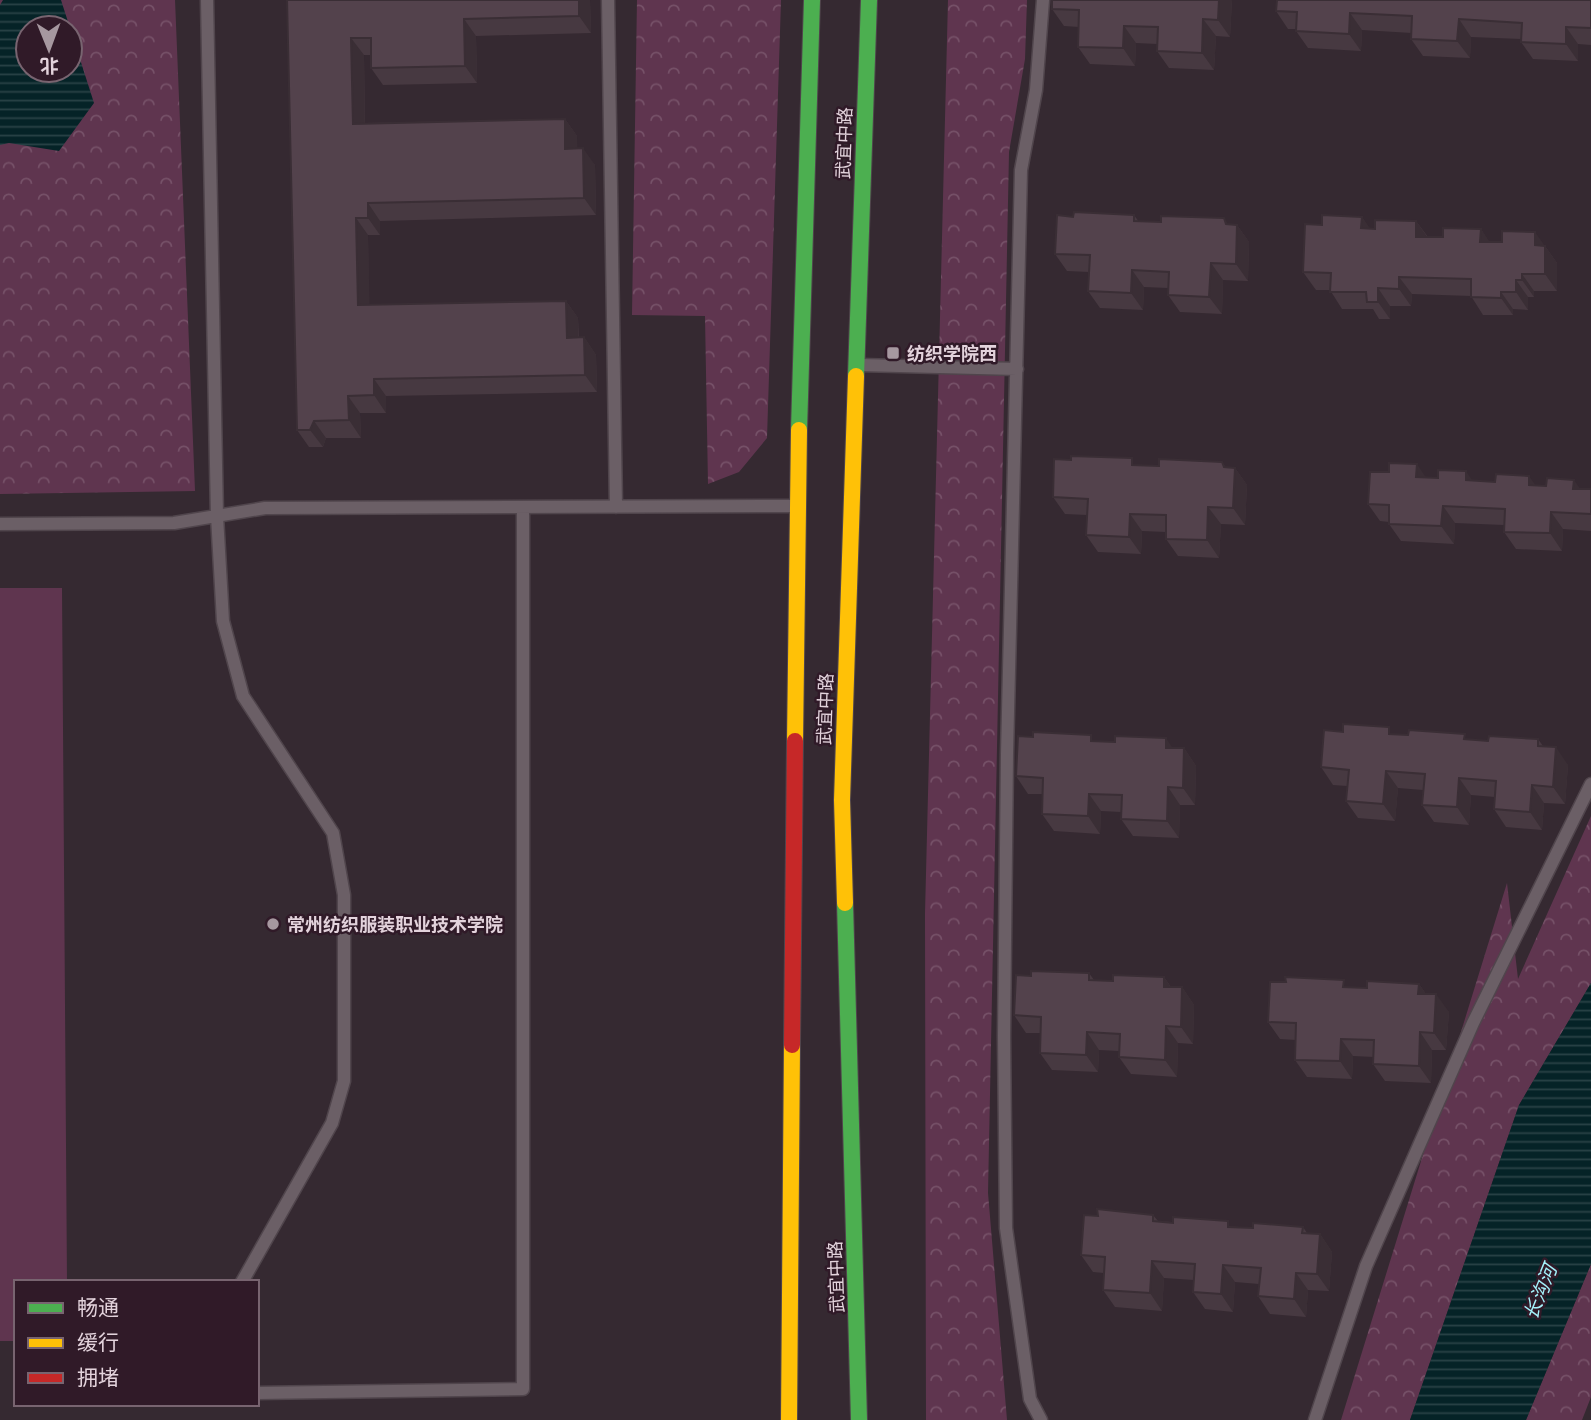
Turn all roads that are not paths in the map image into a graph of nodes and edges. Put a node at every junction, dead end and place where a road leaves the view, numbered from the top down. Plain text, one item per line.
1 (207, 0) edge
2 (608, 0) edge
3 (812, 0) edge
4 (869, 0) edge
5 (1043, 0) edge
6 (856, 365) junction
7 (1017, 369) junction
8 (797, 506) junction
9 (523, 507) junction
10 (616, 507) junction
11 (217, 516) junction
12 (0, 524) edge
13 (1591, 784) edge
14 (243, 1280) edge
15 (259, 1393) edge
16 (789, 1420) edge
17 (859, 1420) edge
18 (1041, 1420) edge
19 (1315, 1420) edge

1 - 11 lane
2 - 10 lane
3 - 8 main road, 武宜中路
4 - 6 main road, 武宜中路
5 - 7 lane
6 - 7 lane
6 - 17 main road, 武宜中路
7 - 18 lane
8 - 10 lane
8 - 16 main road, 武宜中路
9 - 10 lane
9 - 11 lane
9 - 15 lane
11 - 12 lane
11 - 14 lane
13 - 19 lane

